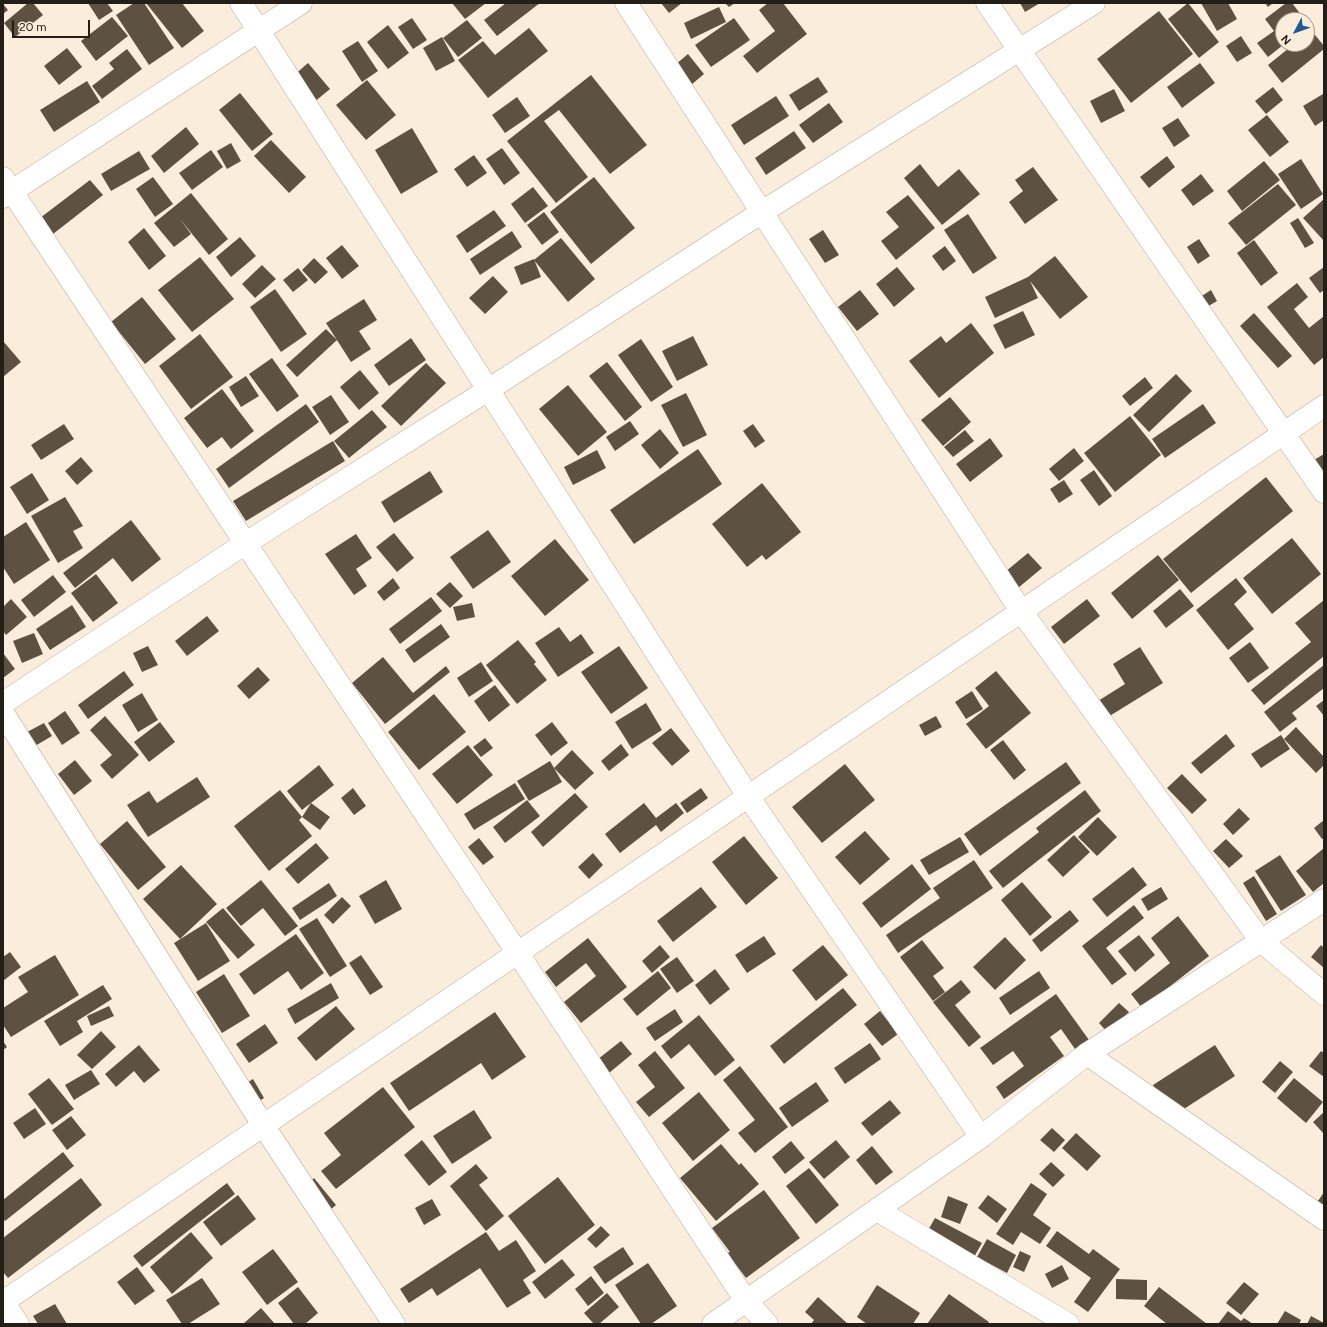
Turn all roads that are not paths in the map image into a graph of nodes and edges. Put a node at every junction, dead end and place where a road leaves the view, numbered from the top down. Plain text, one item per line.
1 (241, 3) edge
2 (301, 3) edge
3 (626, 3) edge
4 (987, 3) edge
5 (1094, 3) edge
6 (258, 31) junction
7 (1019, 50) junction
8 (6, 189) edge
9 (762, 212) junction
10 (488, 390) junction
11 (1324, 406) edge
12 (1283, 434) junction
13 (1324, 492) edge
14 (246, 543) junction
15 (1021, 611) junction
16 (3, 703) edge
17 (3, 713) edge
18 (748, 796) junction
19 (1324, 900) edge
20 (1261, 941) junction
21 (517, 952) junction
22 (1324, 994) edge
23 (1087, 1054) junction
24 (264, 1125) junction
25 (982, 1137) junction
26 (877, 1210) junction
27 (1324, 1219) edge
28 (3, 1301) edge
29 (746, 1301) junction
30 (18, 1324) edge
31 (394, 1324) edge
32 (713, 1324) edge
33 (767, 1324) edge
34 (1068, 1324) edge

1 - 6 street
2 - 6 street
3 - 9 street
4 - 7 street
5 - 7 street
6 - 8 street
6 - 10 street
7 - 9 street
7 - 12 street
8 - 14 street
9 - 10 street
9 - 15 street
10 - 14 street
10 - 18 street
11 - 12 street
12 - 13 street
12 - 15 street
14 - 16 street
14 - 21 street
15 - 18 street
15 - 20 street
17 - 24 street
18 - 21 street
18 - 25 street
19 - 20 street
20 - 22 street
20 - 23 street
21 - 24 street
21 - 29 street
23 - 25 street
23 - 27 street
24 - 28 street
24 - 31 street
25 - 26 street
26 - 29 street
26 - 34 street
28 - 30 street
29 - 32 street
29 - 33 street

